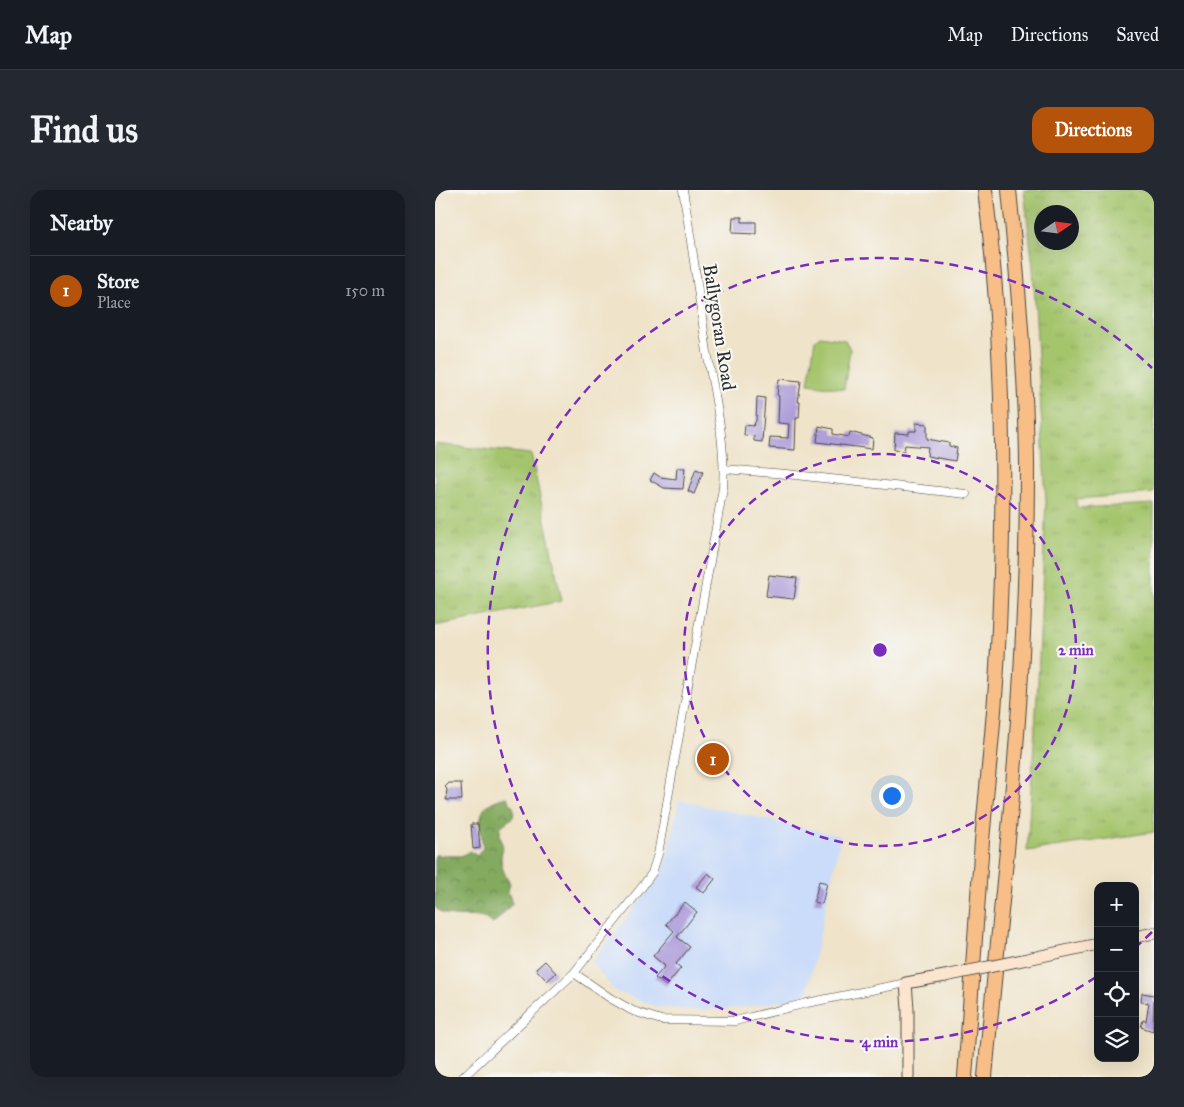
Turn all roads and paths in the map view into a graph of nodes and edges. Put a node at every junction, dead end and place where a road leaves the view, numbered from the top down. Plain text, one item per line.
1 (683, 190) edge
2 (985, 190) edge
3 (1009, 190) edge
4 (724, 469) junction
5 (966, 494) dead end
6 (1154, 933) edge
7 (1139, 936) edge
8 (1094, 945) edge
9 (574, 973) junction
10 (907, 983) junction
11 (463, 1077) edge
12 (908, 1077) edge
13 (965, 1077) edge
14 (985, 1077) edge

1 - 4 street, Ballygoran Road
2 - 13 highway
3 - 14 highway
4 - 5 street
4 - 9 street, Ballygoran Road
6 - 7 main road
8 - 10 main road, bridge
9 - 10 street
9 - 11 street, Ballygoran Road
10 - 12 main road

